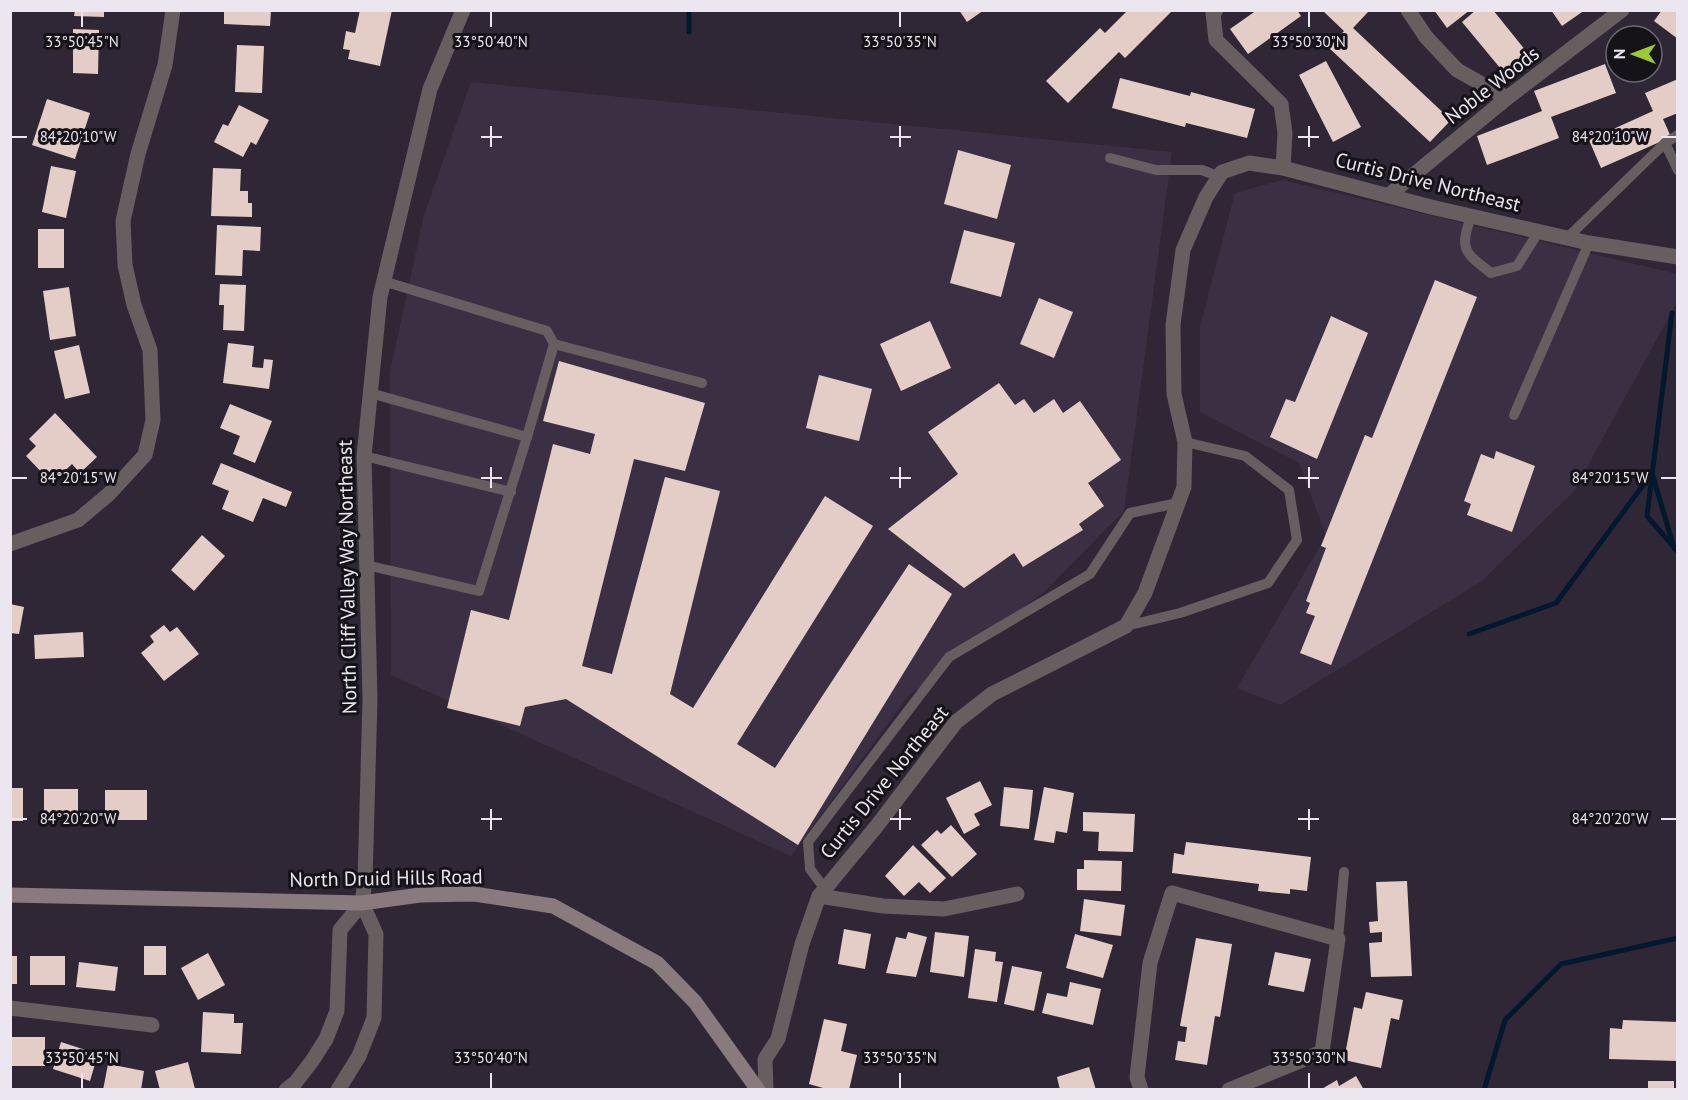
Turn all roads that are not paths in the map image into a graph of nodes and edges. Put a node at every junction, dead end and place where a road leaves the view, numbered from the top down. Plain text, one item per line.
1 (174, 10) edge
2 (463, 10) edge
3 (1216, 10) edge
4 (1408, 10) edge
5 (1622, 10) edge
6 (1507, 98) junction
7 (1677, 135) edge
8 (1665, 143) junction
9 (1110, 158) dead end
10 (1283, 168) junction
11 (1677, 170) edge
12 (1217, 176) junction
13 (1389, 195) junction
14 (1471, 216) junction
15 (1539, 231) junction
16 (1567, 238) junction
17 (1589, 243) junction
18 (1677, 257) edge
19 (383, 281) junction
20 (554, 344) junction
21 (702, 383) dead end
22 (370, 393) junction
23 (1514, 415) dead end
24 (527, 437) junction
25 (1185, 442) junction
26 (364, 456) junction
27 (511, 492) junction
28 (1178, 503) junction
29 (10, 544) edge
30 (366, 565) junction
31 (1126, 626) junction
32 (1344, 872) dead end
33 (822, 892) junction
34 (1017, 894) dead end
35 (10, 895) edge
36 (362, 903) junction
37 (1338, 939) junction
38 (10, 1008) edge
39 (152, 1025) dead end
40 (286, 1089) edge
41 (338, 1089) edge
42 (758, 1089) edge
43 (766, 1089) edge
44 (1141, 1089) edge
45 (1228, 1089) edge

1 - 29 street
2 - 19 street, North Cliff Valley Way Northeast
3 - 10 street
4 - 6 street
5 - 6 street, Noble Woods
6 - 13 street, Noble Woods
7 - 8 lane
8 - 11 lane
8 - 16 lane
9 - 12 lane
10 - 12 street, Curtis Drive Northeast
10 - 13 street, Curtis Drive Northeast
12 - 25 street
13 - 14 street, Curtis Drive Northeast
14 - 15 street, Curtis Drive Northeast
14 - 15 lane
15 - 16 street, Curtis Drive Northeast
16 - 17 street, Curtis Drive Northeast
17 - 18 street, Curtis Drive Northeast
17 - 23 lane
19 - 20 lane
19 - 22 street, North Cliff Valley Way Northeast
20 - 21 lane
20 - 24 lane
22 - 24 lane
22 - 26 street, North Cliff Valley Way Northeast
24 - 27 lane
25 - 28 street
25 - 31 lane
26 - 27 lane
26 - 30 street, North Cliff Valley Way Northeast
27 - 30 lane
28 - 31 street
28 - 33 lane
30 - 36 street, North Cliff Valley Way Northeast
31 - 33 street, Curtis Drive Northeast
32 - 37 lane
33 - 34 street
33 - 43 street, Curtis Drive Northeast
35 - 36 main road, North Druid Hills Road
36 - 40 street
36 - 41 street
36 - 42 main road, North Druid Hills Road
37 - 44 street
37 - 45 street
38 - 39 street

